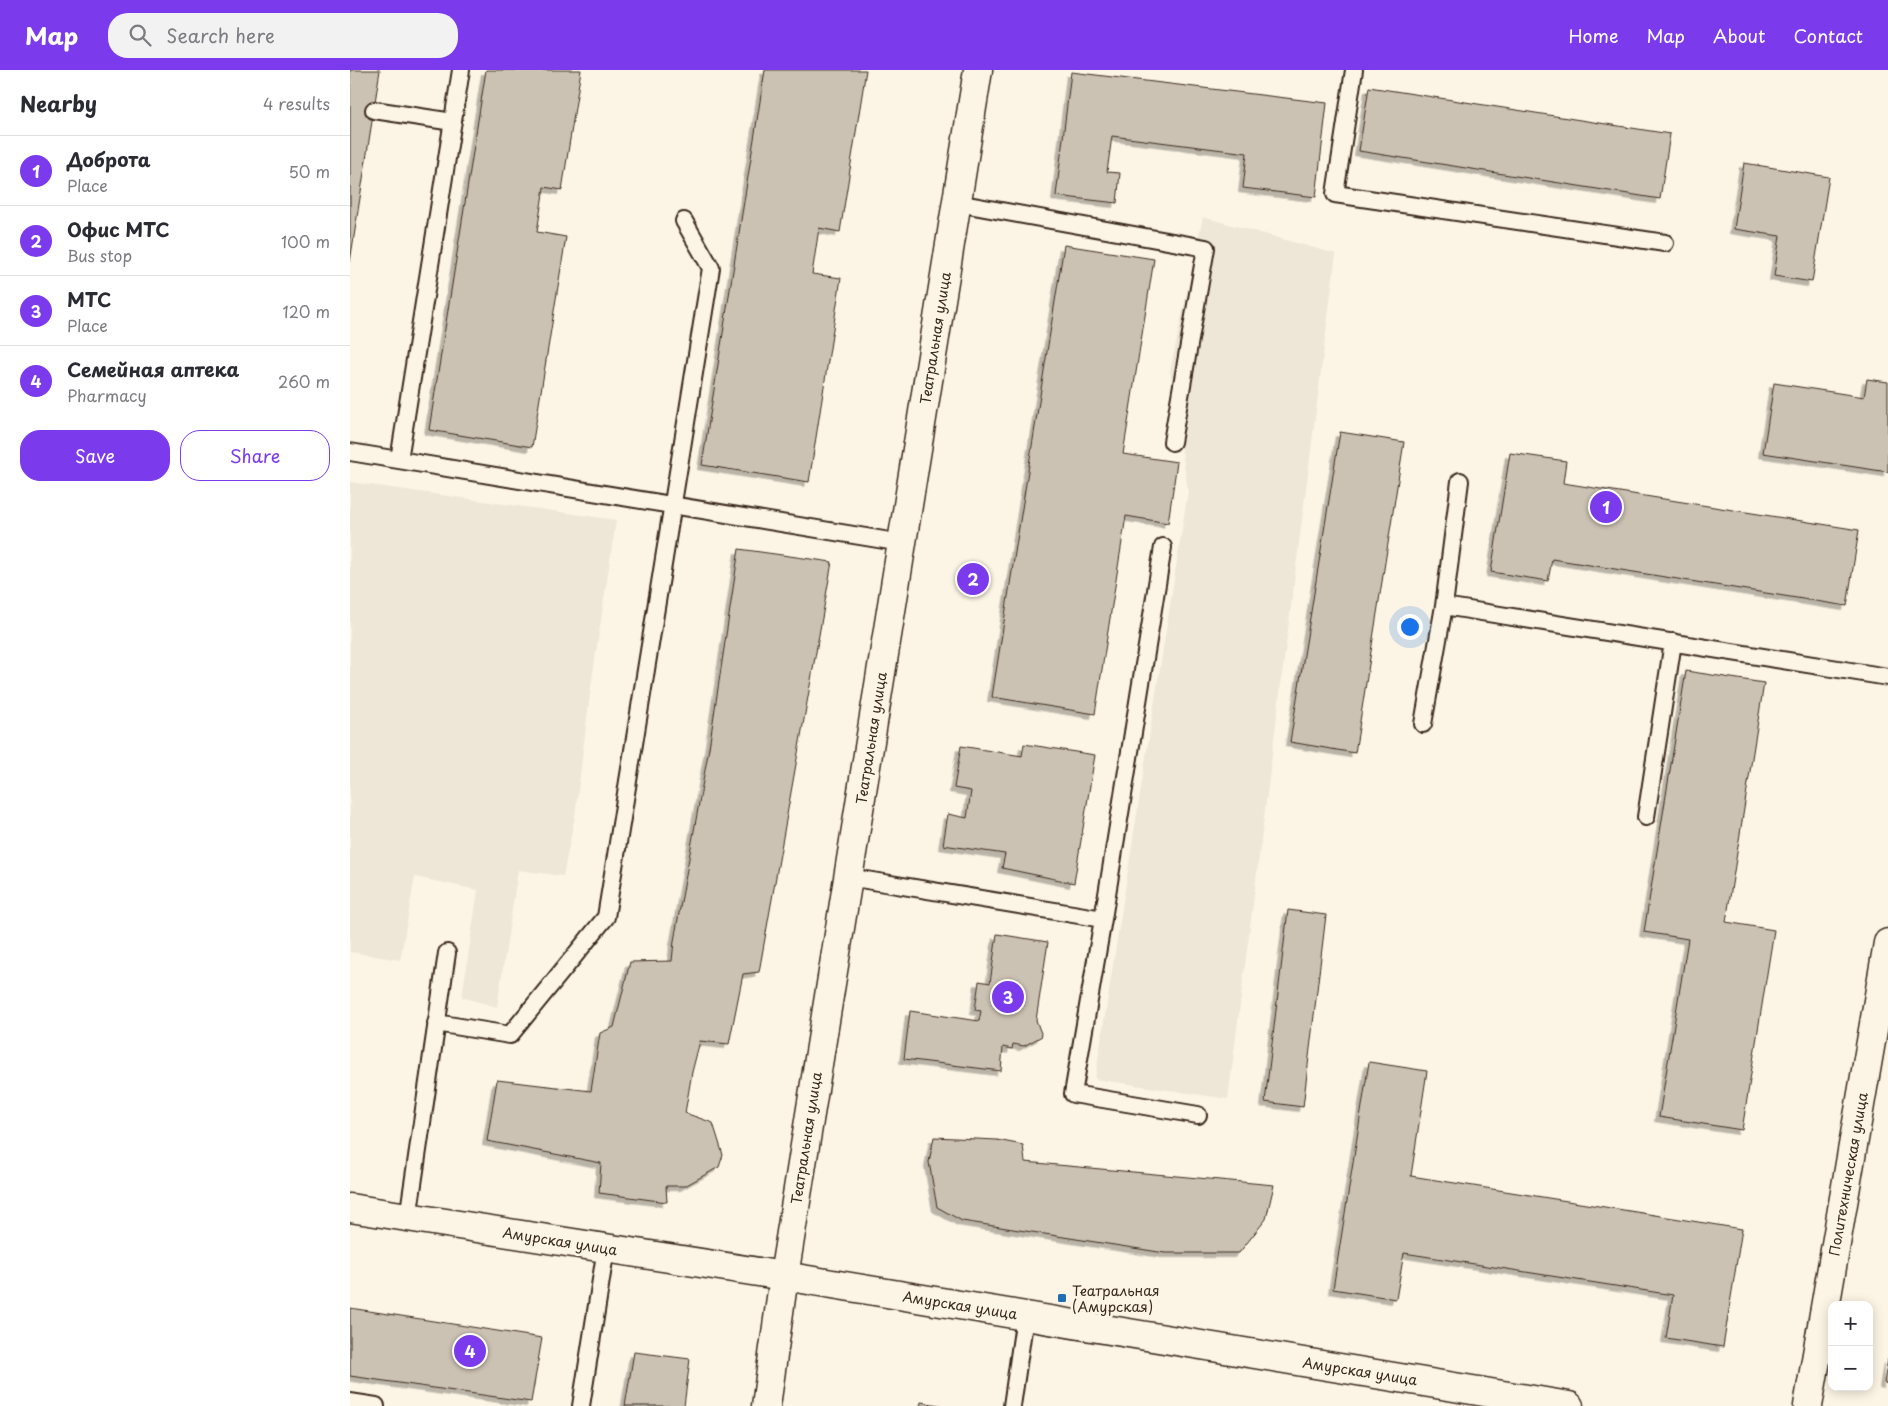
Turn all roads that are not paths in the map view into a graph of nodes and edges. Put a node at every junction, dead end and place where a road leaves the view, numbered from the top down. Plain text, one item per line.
1 (461, 70) edge
2 (978, 70) edge
3 (1354, 70) edge
4 (374, 110) dead end
5 (452, 122) junction
6 (957, 203) junction
7 (684, 221) dead end
8 (1665, 243) dead end
9 (1172, 442) dead end
10 (350, 452) edge
11 (398, 460) junction
12 (1460, 481) dead end
13 (674, 505) junction
14 (902, 543) junction
15 (1163, 547) dead end
16 (1444, 606) junction
17 (1673, 642) junction
18 (1888, 677) edge
19 (1423, 724) dead end
20 (1646, 817) dead end
21 (848, 877) junction
22 (1103, 919) junction
23 (1888, 943) edge
24 (448, 954) dead end
25 (436, 1023) junction
26 (1198, 1115) dead end
27 (350, 1208) edge
28 (408, 1218) junction
29 (606, 1248) junction
30 (784, 1276) junction
31 (1025, 1316) junction
32 (350, 1402) edge
33 (376, 1406) edge
34 (581, 1406) edge
35 (766, 1406) edge
36 (1012, 1406) edge
37 (1569, 1406) edge
38 (1808, 1406) edge

1 - 5 lane
2 - 6 street, Театральная улица
3 - 8 lane
4 - 5 lane
5 - 11 lane
6 - 9 lane
6 - 14 street, Театральная улица
7 - 13 lane
10 - 11 lane
11 - 13 lane
12 - 16 lane
13 - 14 lane
13 - 25 lane
14 - 21 street, Театральная улица
15 - 22 lane
16 - 17 lane
16 - 19 lane
17 - 18 lane
17 - 20 lane
21 - 22 lane
21 - 30 street, Театральная улица
22 - 26 lane
23 - 38 street, Политехническая улица
24 - 25 lane
25 - 28 lane
27 - 28 street, Амурская улица
28 - 29 street, Амурская улица
29 - 30 street, Амурская улица
29 - 34 lane
30 - 31 street, Амурская улица
30 - 35 street, Театральная улица
31 - 36 lane
31 - 37 street, Амурская улица
32 - 33 lane

